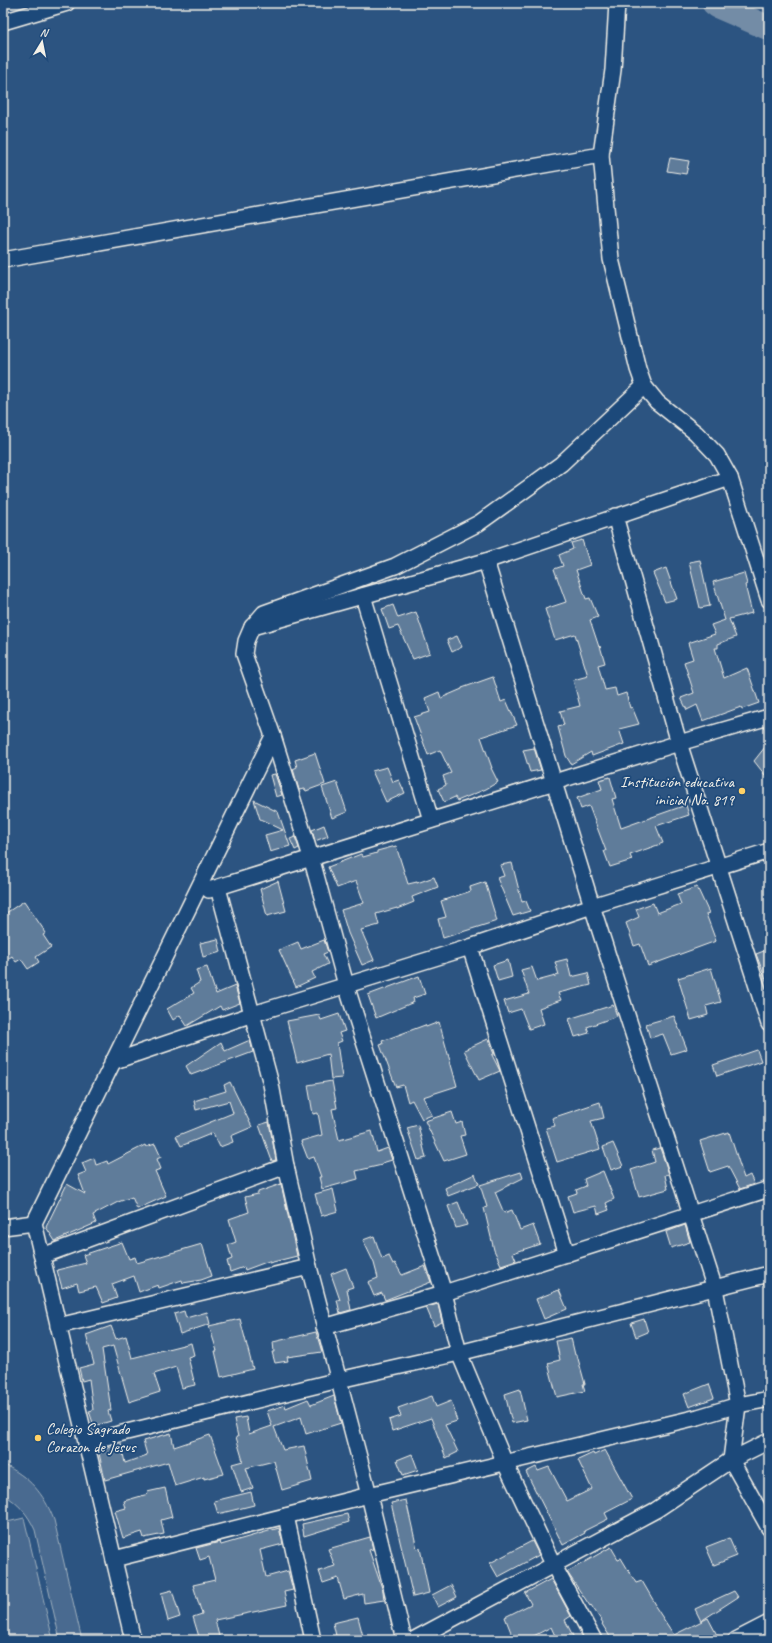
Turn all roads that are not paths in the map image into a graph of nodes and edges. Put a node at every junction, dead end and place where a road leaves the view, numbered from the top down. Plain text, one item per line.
1 (67, 3) edge
2 (617, 3) edge
3 (27, 9) edge
4 (3, 22) edge
5 (601, 155) junction
6 (3, 260) edge
7 (644, 386) junction
8 (730, 478) junction
9 (615, 516) junction
10 (486, 561) junction
11 (363, 596) junction
12 (769, 600) edge
13 (252, 627) junction
14 (769, 717) edge
15 (272, 736) junction
16 (679, 743) junction
17 (555, 783) junction
18 (432, 820) junction
19 (769, 851) edge
20 (311, 857) junction
21 (718, 868) junction
22 (218, 888) junction
23 (196, 892) junction
24 (592, 906) junction
25 (470, 948) junction
26 (346, 985) junction
27 (253, 1014) junction
28 (769, 1024) edge
29 (112, 1062) junction
30 (286, 1166) junction
31 (769, 1190) edge
32 (691, 1214) junction
33 (34, 1223) junction
34 (3, 1227) edge
35 (567, 1254) junction
36 (42, 1256) junction
37 (308, 1267) junction
38 (769, 1274) edge
39 (715, 1289) junction
40 (444, 1293) junction
41 (58, 1326) junction
42 (324, 1327) junction
43 (459, 1353) junction
44 (339, 1380) junction
45 (769, 1399) edge
46 (738, 1405) junction
47 (769, 1441) edge
48 (86, 1442) junction
49 (731, 1460) junction
50 (505, 1463) junction
51 (369, 1495) junction
52 (286, 1516) junction
53 (769, 1528) edge
54 (114, 1559) junction
55 (553, 1564) junction
56 (769, 1623) edge
57 (133, 1640) edge
58 (313, 1640) edge
59 (404, 1640) edge
60 (412, 1640) edge
61 (594, 1640) edge
62 (736, 1640) edge

1 - 3 street
2 - 5 street
3 - 4 street
5 - 6 street
5 - 7 street
7 - 8 street
7 - 13 street
8 - 9 street
8 - 12 street
9 - 10 street
9 - 16 street
10 - 11 street
10 - 17 street
11 - 13 street
11 - 18 street
13 - 15 street
14 - 16 street
15 - 20 street
15 - 23 street
16 - 17 street
16 - 21 street
17 - 18 street
17 - 24 street
18 - 20 street
19 - 21 street
20 - 22 street
20 - 26 street
21 - 24 street
21 - 28 street
22 - 23 street
22 - 27 street
23 - 29 street
24 - 25 street
24 - 32 street
25 - 26 street
25 - 35 street
26 - 27 street
26 - 40 street
27 - 29 street
27 - 30 street
29 - 33 street
30 - 36 street
30 - 37 street
31 - 32 street
32 - 35 street
32 - 39 street
33 - 34 street
33 - 36 street
35 - 40 street
36 - 41 street
37 - 41 street
37 - 42 street
38 - 39 street
39 - 43 street
39 - 46 street
40 - 42 street
40 - 43 street
41 - 48 street
42 - 44 street
43 - 44 street
43 - 50 street
44 - 48 street
44 - 51 street
45 - 46 street
46 - 49 street
46 - 50 street
47 - 49 street
48 - 54 street
49 - 53 street
49 - 55 street
50 - 51 street
50 - 55 street
51 - 52 street
51 - 59 street
52 - 54 street
52 - 58 street
54 - 57 street
55 - 60 street
55 - 61 street
56 - 62 street

